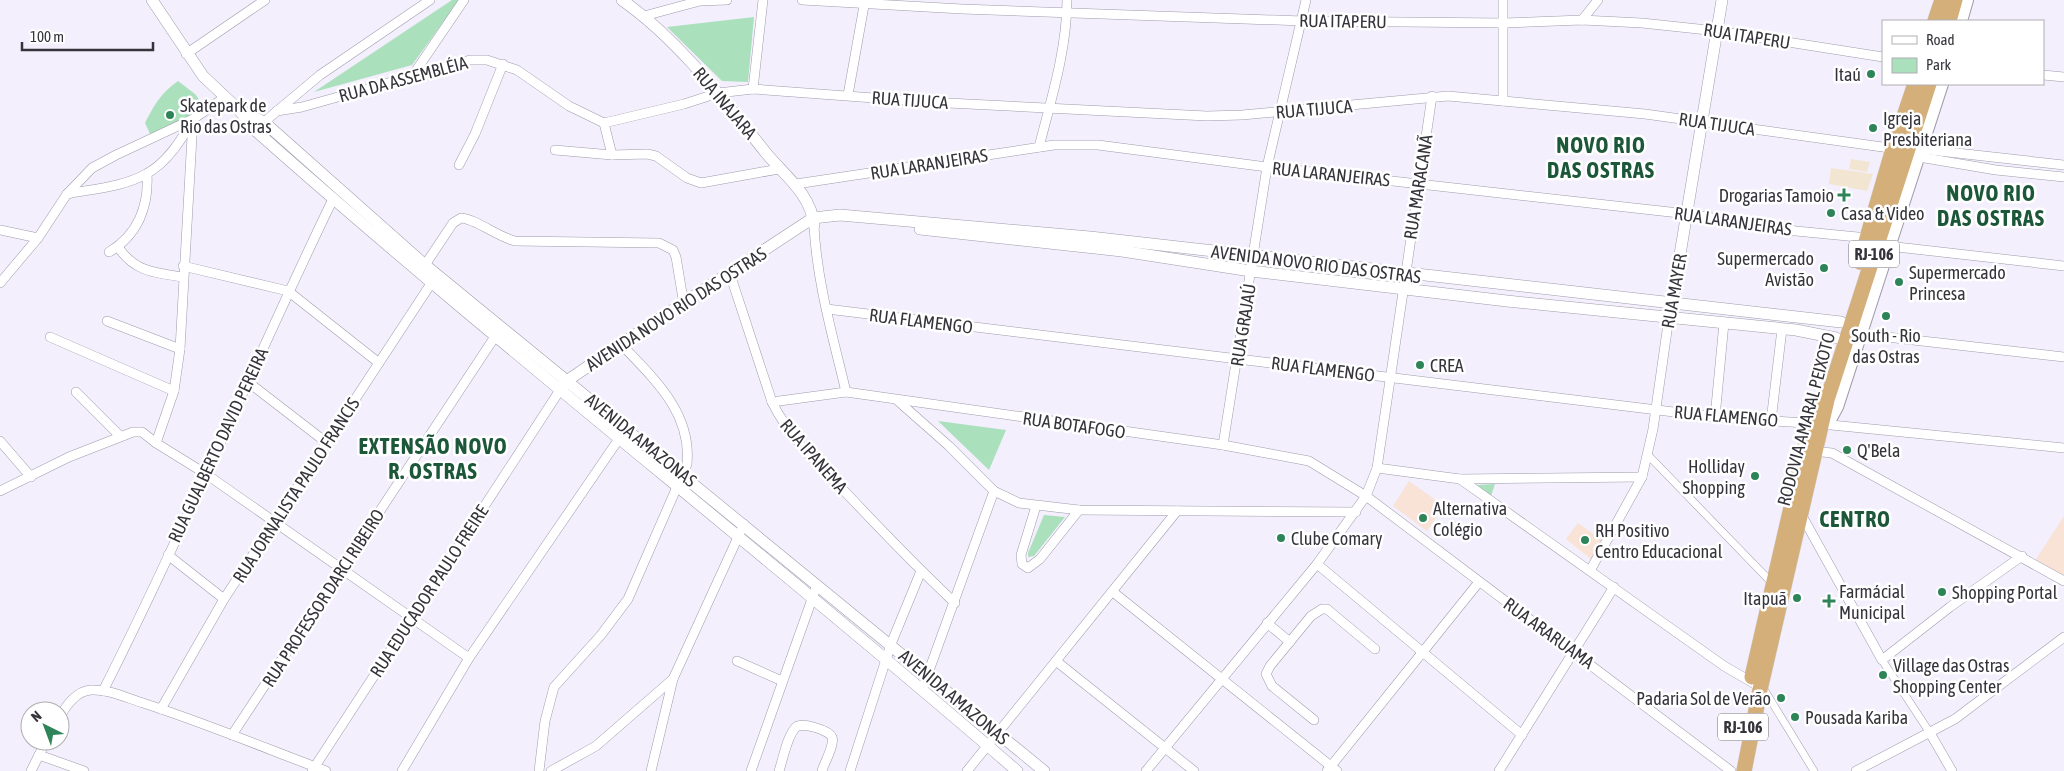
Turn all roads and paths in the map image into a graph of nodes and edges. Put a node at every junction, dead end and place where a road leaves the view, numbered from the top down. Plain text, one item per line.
1 (152, 0) edge
2 (265, 0) edge
3 (430, 0) edge
4 (464, 0) edge
5 (622, 0) edge
6 (726, 0) edge
7 (763, 0) edge
8 (802, 0) edge
9 (1067, 0) edge
10 (1306, 0) edge
11 (1503, 0) edge
12 (1598, 0) edge
13 (1722, 0) edge
14 (1942, 0) edge
15 (1955, 0) edge
16 (1967, 0) edge
17 (700, 1) edge
18 (864, 2) edge
19 (963, 5) edge
20 (1067, 13) junction
21 (644, 16) junction
22 (1582, 20) junction
23 (1935, 20) edge
24 (1949, 20) edge
25 (1961, 20) edge
26 (1302, 21) junction
27 (1504, 23) junction
28 (1717, 31) junction
29 (186, 54) junction
30 (1882, 57) edge
31 (503, 64) junction
32 (2044, 74) edge
33 (413, 76) junction
34 (2064, 77) edge
35 (1915, 85) edge
36 (1929, 85) edge
37 (1942, 85) edge
38 (753, 89) junction
39 (718, 93) junction
40 (848, 95) junction
41 (1432, 96) junction
42 (224, 98) junction
43 (1503, 101) junction
44 (1049, 108) junction
45 (277, 111) junction
46 (1280, 111) junction
47 (194, 119) junction
48 (1701, 121) junction
49 (604, 122) junction
50 (260, 127) junction
51 (1039, 147) junction
52 (555, 150) dead end
53 (1910, 151) junction
54 (612, 155) junction
55 (2064, 164) edge
56 (458, 165) dead end
57 (1267, 167) junction
58 (779, 169) junction
59 (147, 174) junction
60 (2064, 177) edge
61 (1418, 183) junction
62 (796, 184) junction
63 (67, 194) junction
64 (333, 199) junction
65 (1688, 214) junction
66 (814, 222) junction
67 (0, 230) edge
68 (38, 238) junction
69 (1868, 238) junction
70 (1888, 246) junction
71 (118, 247) junction
72 (109, 252) dead end
73 (1253, 256) junction
74 (425, 265) junction
75 (183, 266) junction
76 (2064, 266) edge
77 (1251, 271) junction
78 (730, 274) junction
79 (1405, 274) junction
80 (183, 277) junction
81 (435, 279) junction
82 (0, 283) edge
83 (1403, 288) junction
84 (288, 291) junction
85 (1672, 303) junction
86 (684, 305) junction
87 (827, 309) junction
88 (1670, 317) junction
89 (107, 320) dead end
90 (1724, 322) junction
91 (1841, 322) junction
92 (1782, 328) junction
93 (1860, 334) junction
94 (496, 335) junction
95 (50, 337) dead end
96 (1836, 338) junction
97 (621, 344) junction
98 (180, 348) junction
99 (2064, 357) edge
100 (1238, 358) junction
101 (379, 362) junction
102 (1390, 377) junction
103 (568, 380) junction
104 (248, 382) junction
105 (560, 390) junction
106 (174, 391) junction
107 (76, 392) dead end
108 (846, 392) junction
109 (898, 401) junction
110 (772, 402) junction
111 (1655, 409) junction
112 (1715, 417) junction
113 (1771, 421) junction
114 (1816, 424) junction
115 (622, 434) junction
116 (120, 436) junction
117 (0, 441) edge
118 (156, 443) junction
119 (327, 443) junction
120 (1223, 445) junction
121 (2064, 448) edge
122 (1809, 451) junction
123 (1648, 455) junction
124 (1377, 468) junction
125 (206, 474) junction
126 (683, 475) junction
127 (30, 477) junction
128 (1642, 478) junction
129 (1460, 479) junction
130 (676, 487) junction
131 (0, 491) edge
132 (994, 491) junction
133 (1366, 496) junction
134 (1036, 506) junction
135 (1079, 510) junction
136 (1177, 511) junction
137 (1356, 512) junction
138 (1801, 514) junction
139 (275, 522) junction
140 (744, 524) junction
141 (737, 536) junction
142 (168, 555) junction
143 (2022, 556) junction
144 (1317, 564) junction
145 (342, 570) junction
146 (1591, 570) junction
147 (921, 572) junction
148 (2064, 581) edge
149 (1479, 582) junction
150 (1773, 584) junction
151 (817, 585) junction
152 (1614, 587) junction
153 (1113, 592) junction
154 (813, 596) junction
155 (224, 599) junction
156 (956, 603) junction
157 (412, 617) junction
158 (1267, 623) junction
159 (2064, 637) edge
160 (1290, 642) junction
161 (891, 644) junction
162 (1375, 650) dead end
163 (1574, 651) junction
164 (1421, 653) junction
165 (470, 658) junction
166 (886, 660) junction
167 (1882, 660) junction
168 (737, 661) dead end
169 (1056, 661) junction
170 (928, 677) junction
171 (1220, 678) junction
172 (673, 679) junction
173 (782, 681) junction
174 (1756, 684) junction
175 (103, 690) junction
176 (922, 690) junction
177 (70, 702) edge
178 (161, 709) junction
179 (1314, 720) dead end
180 (998, 732) junction
181 (1930, 733) junction
182 (232, 735) junction
183 (1522, 735) junction
184 (987, 745) junction
185 (1165, 747) junction
186 (41, 751) edge
187 (39, 755) junction
188 (313, 769) edge
189 (1331, 769) edge
190 (1504, 769) edge
191 (31, 771) edge
192 (84, 771) edge
193 (326, 771) edge
194 (402, 771) edge
195 (539, 771) edge
196 (551, 771) edge
197 (651, 771) edge
198 (751, 771) edge
199 (779, 771) edge
200 (822, 771) edge
201 (850, 771) edge
202 (967, 771) edge
203 (1017, 771) edge
204 (1044, 771) edge
205 (1146, 771) edge
206 (1194, 771) edge
207 (1732, 771) edge
208 (1744, 771) edge
209 (1814, 771) edge
210 (1856, 771) edge
211 (1952, 771) edge

1 - 29 street, AVENIDA AMAZONAS
2 - 29 street
3 - 45 street
4 - 33 street
5 - 21 street, RUA INAJARA
6 - 17 street
7 - 38 street
8 - 18 street, RUA ITAPERU
9 - 20 street
10 - 26 street, RUA GRAJAÚ
11 - 27 street
12 - 22 street
13 - 28 street, RUA MAYER
14 - 23 highway
15 - 24 highway
16 - 25 main road
17 - 21 street
18 - 19 street, RUA ITAPERU
18 - 40 street
19 - 20 street, RUA ITAPERU
20 - 26 street, RUA ITAPERU
20 - 44 street
21 - 39 street, RUA INAJARA
22 - 27 street, RUA ITAPERU
22 - 28 street, RUA ITAPERU
26 - 27 street, RUA ITAPERU
26 - 46 street, RUA GRAJAÚ
27 - 43 street
28 - 30 street, RUA ITAPERU
28 - 48 street, RUA MAYER
29 - 42 street, AVENIDA AMAZONAS
31 - 33 street, RUA DA ASSEMBLÉIA
31 - 49 street, RUA DA ASSEMBLÉIA
31 - 56 street
32 - 34 street
33 - 45 street, RUA DA ASSEMBLÉIA
35 - 53 highway, RODOVIA AMARAL PEIXOTO / RJ-106
36 - 53 highway, RODOVIA AMARAL PEIXOTO / RJ-106
37 - 53 main road
38 - 39 street, RUA TIJUCA
38 - 40 street, RUA TIJUCA
39 - 49 street
39 - 58 street, RUA INAJARA
40 - 44 street, RUA TIJUCA
41 - 43 street, RUA TIJUCA
41 - 46 street, RUA TIJUCA
41 - 61 street, RUA MARACANÃ
42 - 47 street
42 - 50 street, AVENIDA AMAZONAS
43 - 48 street, RUA TIJUCA
44 - 46 street, RUA TIJUCA
44 - 51 street
45 - 50 street, RUA DA ASSEMBLÉIA
46 - 57 street, RUA GRAJAÚ
47 - 59 street
47 - 63 street
47 - 75 street
48 - 53 street, RUA TIJUCA
48 - 65 street, RUA MAYER
49 - 54 street
50 - 64 street, AVENIDA AMAZONAS
50 - 74 street, AVENIDA AMAZONAS
51 - 57 street, RUA LARANJEIRAS
51 - 62 street, RUA LARANJEIRAS
52 - 54 street
53 - 55 street
53 - 60 street
53 - 69 highway, RODOVIA AMARAL PEIXOTO / RJ-106
53 - 70 main road
53 - 114 highway, RODOVIA AMARAL PEIXOTO / RJ-106
54 - 58 street
57 - 61 street, RUA LARANJEIRAS
57 - 73 street, RUA GRAJAÚ
58 - 62 street, RUA INAJARA
59 - 63 street
59 - 71 street
61 - 65 street, RUA LARANJEIRAS
61 - 79 street, RUA MARACANÃ
62 - 66 street, RUA INAJARA
63 - 68 street
64 - 81 street, AVENIDA AMAZONAS
64 - 84 street, RUA GUALBERTO DAVID PEREIRA
65 - 69 street, RUA LARANJEIRAS
65 - 85 street, RUA MAYER
66 - 73 street, AVENIDA NOVO RIO DAS OSTRAS
66 - 77 street, AVENIDA NOVO RIO DAS OSTRAS
66 - 78 street, AVENIDA NOVO RIO DAS OSTRAS
66 - 87 street
67 - 68 street
68 - 82 street
69 - 91 highway, RODOVIA AMARAL PEIXOTO / RJ-106
70 - 76 street
70 - 93 main road
71 - 72 street
71 - 80 street
73 - 77 street, RUA GRAJAÚ
73 - 79 street, AVENIDA NOVO RIO DAS OSTRAS
74 - 81 street, AVENIDA AMAZONAS
74 - 86 street
75 - 80 street
75 - 84 street
77 - 83 street, AVENIDA NOVO RIO DAS OSTRAS
77 - 100 street, RUA GRAJAÚ
78 - 86 street, AVENIDA NOVO RIO DAS OSTRAS
78 - 110 street, RUA IPANEMA
79 - 83 street, RUA MARACANÃ
79 - 85 street, AVENIDA NOVO RIO DAS OSTRAS
80 - 98 street
81 - 94 street, AVENIDA AMAZONAS
81 - 101 street, RUA JORNALISTA PAULO FRANCIS
81 - 103 street, AVENIDA AMAZONAS
83 - 88 street, AVENIDA NOVO RIO DAS OSTRAS
83 - 102 street, RUA MARACANÃ
84 - 101 street
84 - 104 street, RUA GUALBERTO DAVID PEREIRA
85 - 88 street, RUA MAYER
85 - 91 street, AVENIDA NOVO RIO DAS OSTRAS
86 - 97 street, AVENIDA NOVO RIO DAS OSTRAS
87 - 100 street, RUA FLAMENGO
87 - 108 street
88 - 90 street, AVENIDA NOVO RIO DAS OSTRAS
88 - 111 street, RUA MAYER
89 - 98 street
90 - 92 street, AVENIDA NOVO RIO DAS OSTRAS
90 - 112 street
91 - 96 highway, RODOVIA AMARAL PEIXOTO / RJ-106
92 - 96 street, AVENIDA NOVO RIO DAS OSTRAS
92 - 113 street
93 - 99 street
93 - 114 main road
94 - 105 street, AVENIDA AMAZONAS
94 - 145 street, RUA PROFESSOR DARCI RIBEIRO
95 - 106 street
96 - 114 highway, RODOVIA AMARAL PEIXOTO / RJ-106
97 - 103 street, AVENIDA NOVO RIO DAS OSTRAS
97 - 126 street
98 - 106 street
100 - 102 street, RUA FLAMENGO
100 - 120 street, RUA GRAJAÚ
101 - 119 street, RUA JORNALISTA PAULO FRANCIS
102 - 111 street, RUA FLAMENGO
102 - 124 street, RUA MARACANÃ
103 - 105 street, AVENIDA NOVO RIO DAS OSTRAS
103 - 115 street, AVENIDA AMAZONAS
104 - 119 street
104 - 125 street, RUA GUALBERTO DAVID PEREIRA
105 - 115 street, AVENIDA AMAZONAS
105 - 157 street, RUA EDUCADOR PAULO FREIRE
106 - 118 street
107 - 116 street
108 - 109 street, RUA BOTAFOGO
108 - 110 street, RUA BOTAFOGO
109 - 120 street, RUA BOTAFOGO
109 - 132 street
110 - 147 street, RUA IPANEMA
111 - 112 street, RUA FLAMENGO
111 - 123 street, RUA MAYER
112 - 113 street, RUA FLAMENGO
113 - 114 street, RUA FLAMENGO
114 - 121 street, RUA FLAMENGO
114 - 122 highway, RODOVIA AMARAL PEIXOTO / RJ-106
115 - 126 street, AVENIDA AMAZONAS
115 - 130 street, AVENIDA AMAZONAS
115 - 165 street
116 - 118 street
116 - 127 street
117 - 127 street
118 - 125 street
119 - 139 street, RUA JORNALISTA PAULO FRANCIS
120 - 133 street, RUA BOTAFOGO
122 - 138 highway, RODOVIA AMARAL PEIXOTO / RJ-106
122 - 143 street
122 - 150 highway, RODOVIA AMARAL PEIXOTO / RJ-106
123 - 128 street, RUA MAYER
123 - 150 street
124 - 129 street
124 - 133 street, RUA MARACANÃ
125 - 139 street
125 - 142 street, RUA GUALBERTO DAVID PEREIRA
126 - 130 street
126 - 140 street, AVENIDA AMAZONAS
127 - 131 street
128 - 129 street
128 - 146 street, RUA MAYER
129 - 146 street
130 - 141 street, AVENIDA AMAZONAS
130 - 195 street
132 - 134 street
132 - 156 street
133 - 137 street, RUA MARACANÃ
133 - 149 street, RUA ARARUAMA
134 - 135 street
134 - 135 street
135 - 136 street
136 - 137 street
136 - 153 street
137 - 144 street, RUA MARACANÃ
138 - 167 street
138 - 174 highway, RODOVIA AMARAL PEIXOTO / RJ-106
139 - 145 street
139 - 155 street, RUA JORNALISTA PAULO FRANCIS
140 - 141 street
140 - 151 street, AVENIDA AMAZONAS
141 - 154 street, AVENIDA AMAZONAS
141 - 172 street
142 - 155 street
142 - 175 street, RUA GUALBERTO DAVID PEREIRA
143 - 148 street
143 - 167 street
144 - 158 street, RUA MARACANÃ
144 - 164 street
145 - 157 street
145 - 182 street, RUA PROFESSOR DARCI RIBEIRO
146 - 152 street
147 - 156 street, RUA IPANEMA
147 - 161 street
149 - 163 street, RUA ARARUAMA
149 - 164 street
150 - 174 highway, RODOVIA AMARAL PEIXOTO / RJ-106
151 - 154 street
151 - 161 street, AVENIDA AMAZONAS
152 - 163 street
152 - 174 street
153 - 169 street
153 - 171 street
154 - 166 street, AVENIDA AMAZONAS
154 - 173 street
155 - 178 street, RUA JORNALISTA PAULO FRANCIS
156 - 170 street
157 - 165 street
157 - 188 street, RUA EDUCADOR PAULO FREIRE
158 - 160 street
158 - 171 street, RUA MARACANÃ
159 - 181 street
160 - 162 street
160 - 179 street
161 - 166 street
161 - 170 street, AVENIDA AMAZONAS
163 - 183 street
163 - 207 street, RUA ARARUAMA
164 - 183 street
164 - 189 street
165 - 194 street
166 - 176 street, AVENIDA AMAZONAS
166 - 201 street
167 - 181 street
168 - 173 street
169 - 180 street
169 - 185 street
170 - 176 street
170 - 180 street, AVENIDA AMAZONAS
171 - 185 street, RUA MARACANÃ
171 - 189 street
172 - 196 street
172 - 197 street
173 - 198 street
174 - 207 highway, RODOVIA AMARAL PEIXOTO / RJ-106
174 - 208 highway, RODOVIA AMARAL PEIXOTO / RJ-106
174 - 209 street
175 - 177 street
175 - 178 street
176 - 184 street, AVENIDA AMAZONAS
178 - 182 street
180 - 184 street
180 - 204 street, AVENIDA AMAZONAS
181 - 210 street
181 - 211 street
182 - 188 street
183 - 190 street
184 - 202 street
184 - 203 street, AVENIDA AMAZONAS
185 - 205 street, RUA MARACANÃ
185 - 206 street
186 - 187 street
187 - 191 street
187 - 192 street
188 - 193 street
199 - 200 street

